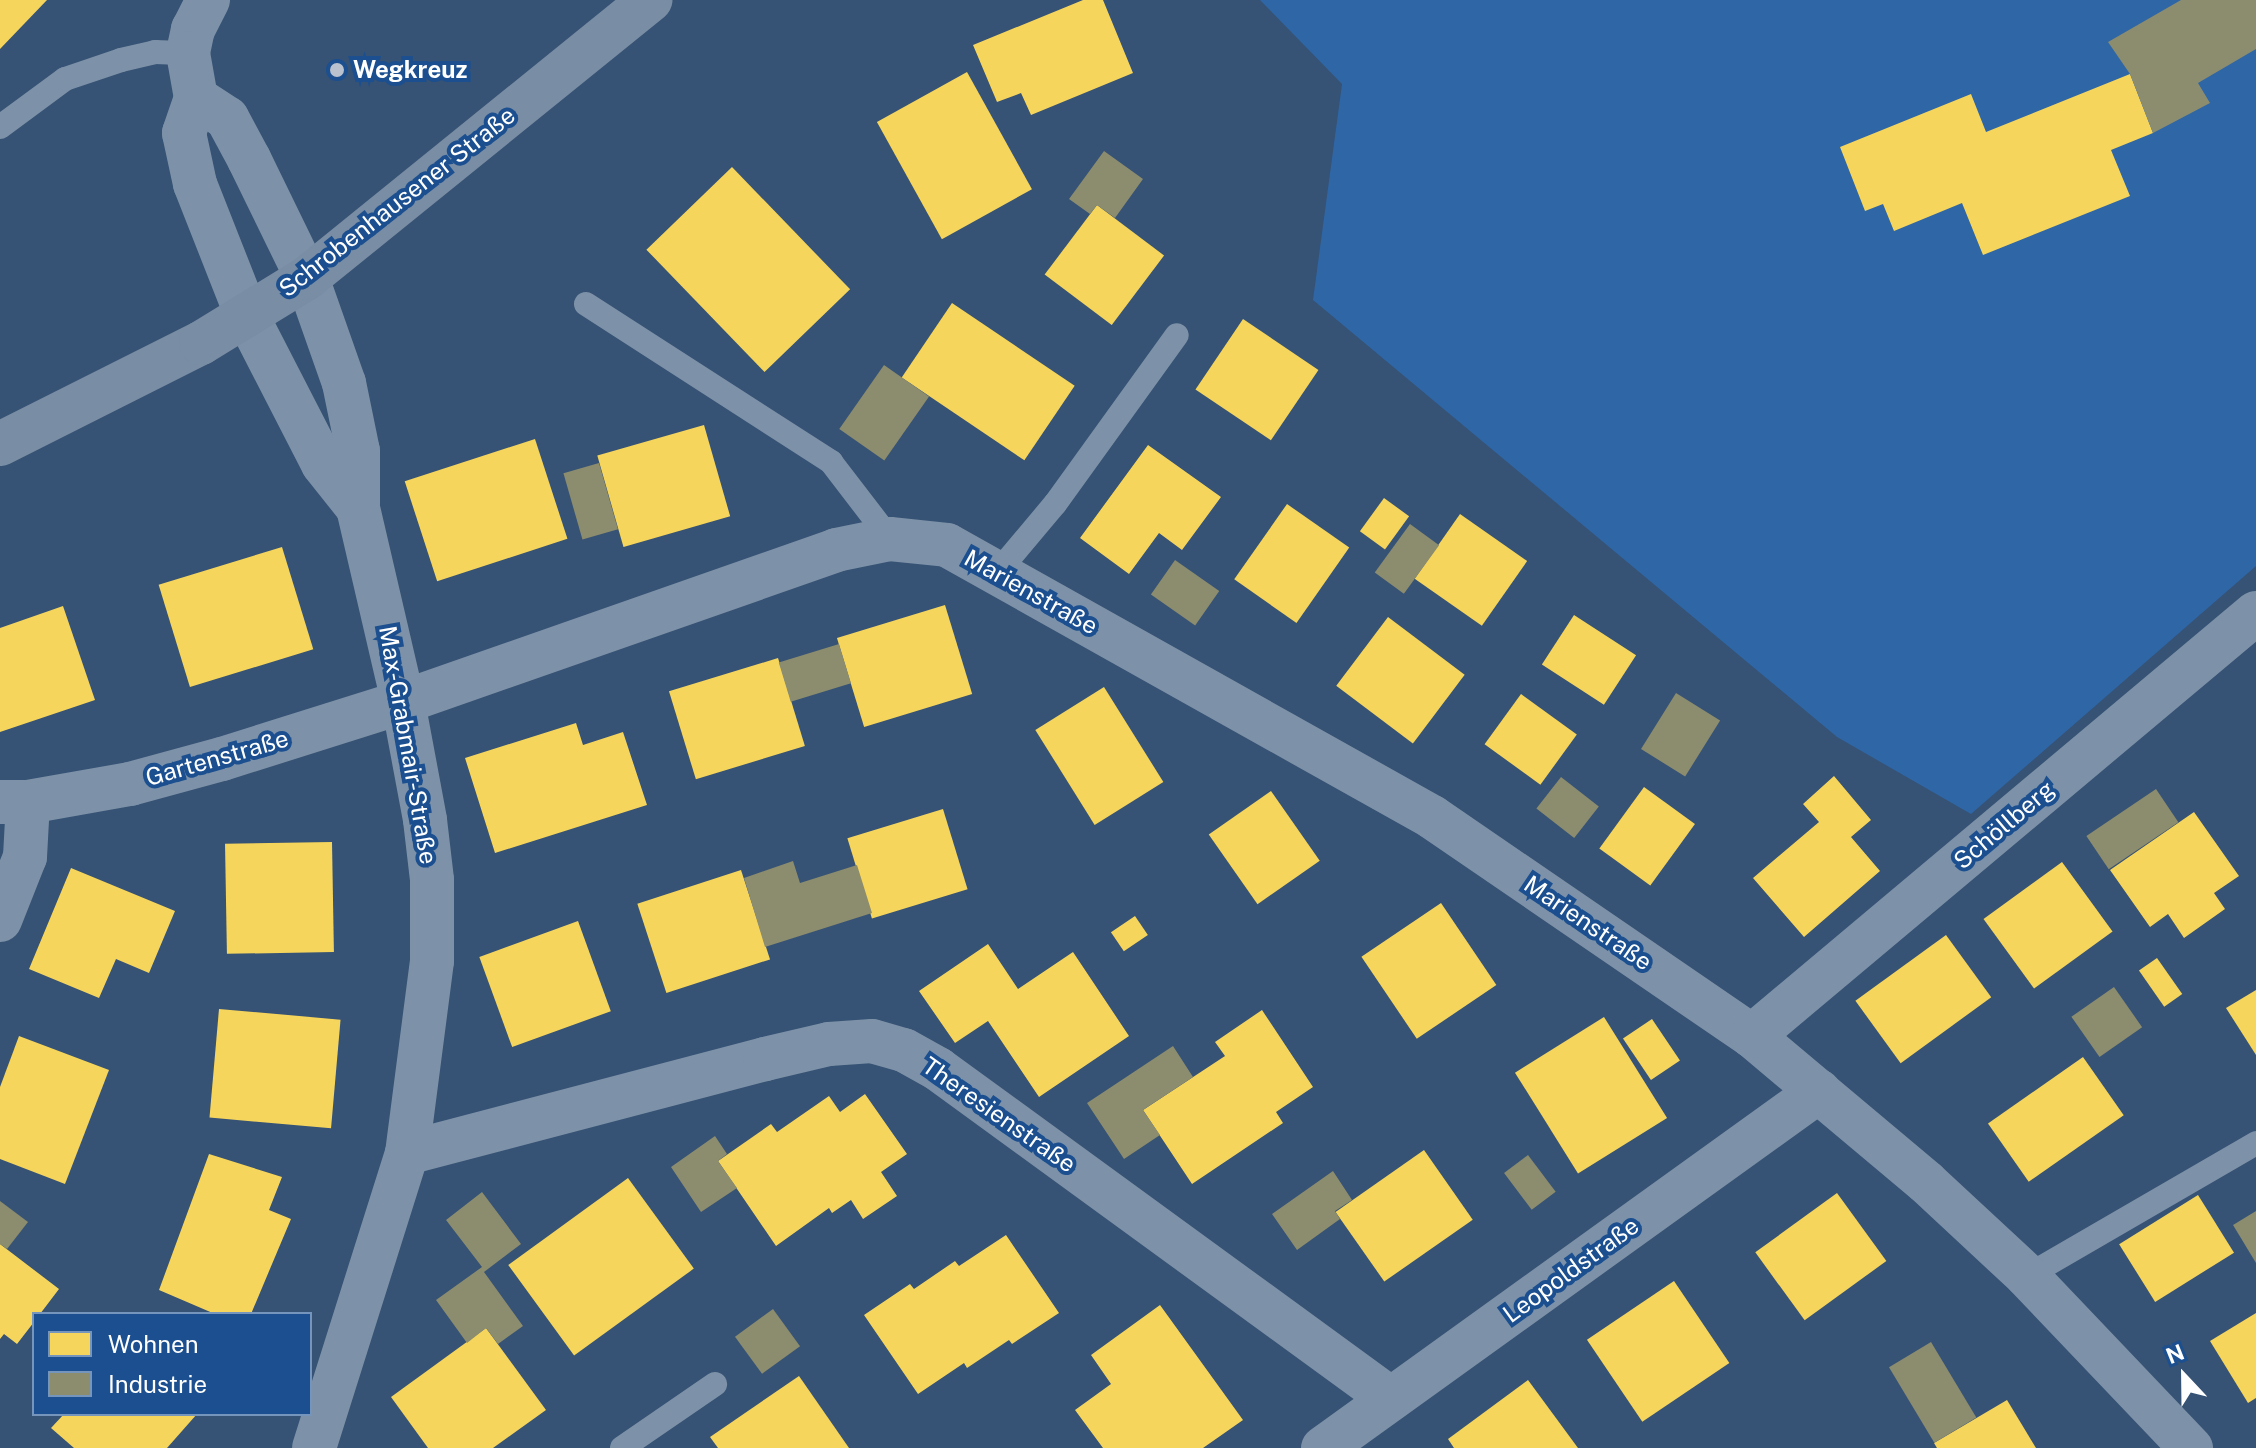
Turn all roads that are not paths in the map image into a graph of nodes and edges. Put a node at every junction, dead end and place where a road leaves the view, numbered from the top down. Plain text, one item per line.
1 (208, 0) edge
2 (650, 0) edge
3 (188, 53) junction
4 (196, 98) junction
5 (0, 127) edge
6 (307, 278) junction
7 (586, 304) dead end
8 (247, 316) junction
9 (1177, 335) dead end
10 (0, 444) edge
11 (358, 508) junction
12 (890, 539) junction
13 (997, 573) junction
14 (2256, 613) edge
15 (403, 702) junction
16 (14, 802) edge
17 (0, 920) edge
18 (1752, 1036) junction
19 (1819, 1091) junction
20 (2256, 1143) edge
21 (407, 1153) junction
22 (2027, 1276) junction
23 (715, 1384) dead end
24 (1391, 1399) junction
25 (314, 1448) edge
26 (622, 1448) edge
27 (1323, 1448) edge
28 (2191, 1448) edge

1 - 3 street
2 - 6 main road, Schrobenhausener Straße
3 - 4 street
3 - 5 lane
4 - 6 street, Max-Grabmair-Straße
4 - 8 street, Max-Grabmair-Straße
6 - 8 main road, Schrobenhausener Straße
6 - 11 street, Max-Grabmair-Straße
7 - 12 lane
8 - 10 main road, Schrobenhausener Straße
8 - 11 street, Max-Grabmair-Straße
9 - 13 lane
11 - 15 street, Max-Grabmair-Straße
12 - 13 street, Marienstraße
12 - 15 street, Marienstraße
13 - 18 street, Marienstraße
14 - 18 street, Schöllberg
15 - 16 street, Gartenstraße
15 - 21 street, Max-Grabmair-Straße
16 - 17 street, Gartenstraße
18 - 19 street, Marienstraße
19 - 22 street, Marienstraße
19 - 24 street, Leopoldstraße
20 - 22 lane
21 - 24 street, Theresienstraße
21 - 25 street, Max-Grabmair-Straße
22 - 28 street, Marienstraße
23 - 26 lane
24 - 27 street, Leopoldstraße

